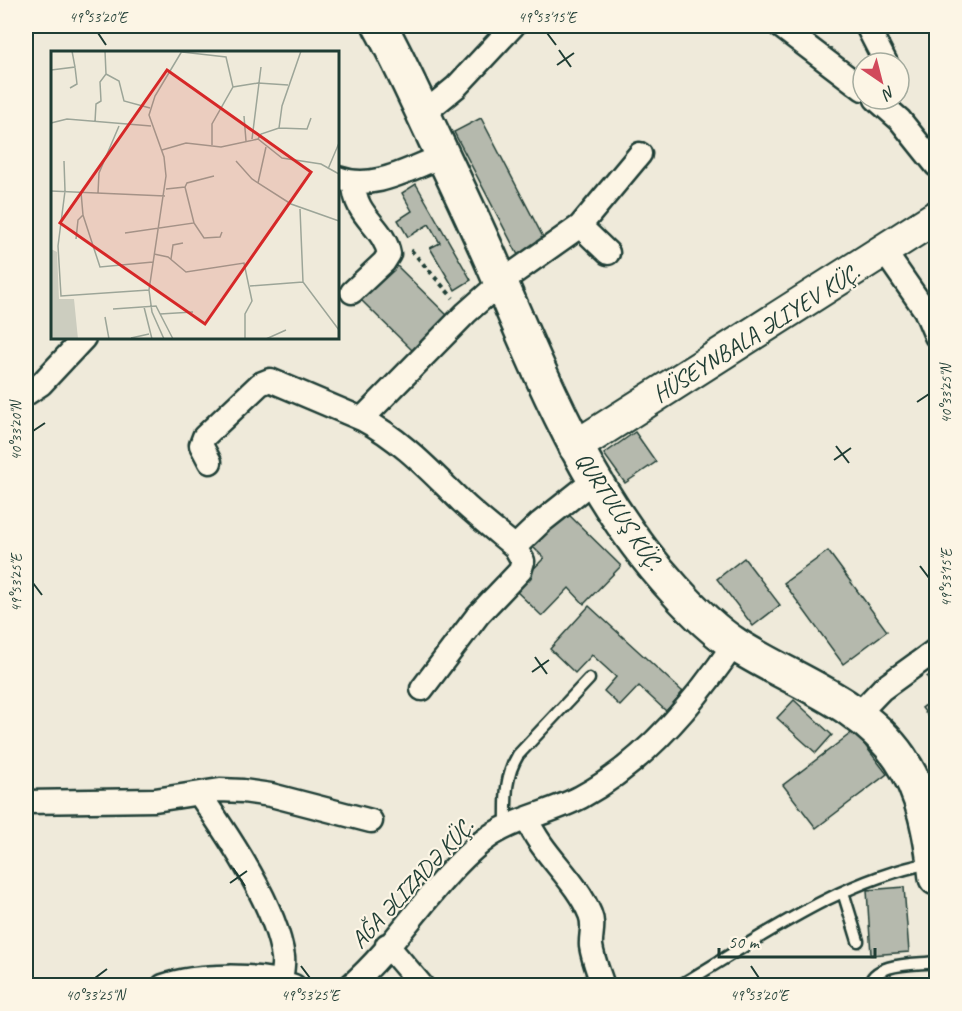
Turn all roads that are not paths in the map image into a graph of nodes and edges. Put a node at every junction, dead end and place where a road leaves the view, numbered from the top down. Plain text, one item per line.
1 (380, 26) edge
2 (513, 26) edge
3 (780, 26) edge
4 (867, 26) edge
5 (880, 51) edge
6 (851, 80) edge
7 (891, 111) edge
8 (423, 114) junction
9 (640, 154) dead end
10 (443, 156) junction
11 (936, 165) edge
12 (346, 181) edge
13 (936, 218) edge
14 (580, 226) junction
15 (885, 251) junction
16 (608, 253) dead end
17 (501, 282) junction
18 (352, 292) dead end
19 (936, 336) edge
20 (83, 339) edge
21 (26, 394) edge
22 (362, 419) junction
23 (575, 447) junction
24 (210, 462) dead end
25 (593, 481) junction
26 (515, 548) junction
27 (734, 644) junction
28 (936, 650) edge
29 (589, 679) dead end
30 (422, 688) dead end
31 (858, 714) junction
32 (927, 792) edge
33 (200, 795) junction
34 (26, 802) edge
35 (527, 819) junction
36 (371, 821) dead end
37 (506, 827) junction
38 (935, 870) edge
39 (843, 892) junction
40 (858, 941) dead end
41 (387, 945) junction
42 (936, 962) edge
43 (364, 981) edge
44 (287, 983) edge
45 (163, 986) edge
46 (422, 986) edge
47 (603, 986) edge
48 (680, 986) edge
49 (869, 986) edge

1 - 8 main road, QURTULUŞ KÜÇ.
2 - 8 street
3 - 6 street
4 - 5 street
7 - 11 street
8 - 10 main road, QURTULUŞ KÜÇ.
9 - 14 street
10 - 12 street
10 - 17 main road, QURTULUŞ KÜÇ.
12 - 18 street
13 - 15 street, HÜSEYNBALA ƏLIYEV KÜÇ.
14 - 16 street
14 - 17 street
15 - 19 street
15 - 23 street, HÜSEYNBALA ƏLIYEV KÜÇ.
17 - 22 street
17 - 23 main road, QURTULUŞ KÜÇ.
20 - 21 street
22 - 24 street
22 - 26 street
23 - 25 main road, QURTULUŞ KÜÇ.
25 - 26 street
25 - 27 main road, QURTULUŞ KÜÇ.
26 - 30 street
27 - 31 main road, QURTULUŞ KÜÇ.
27 - 35 street, AĞA ƏLIZADƏ KÜÇ.
28 - 31 street
29 - 37 lane
31 - 32 main road, QURTULUŞ KÜÇ.
32 - 38 main road, QURTULUŞ KÜÇ.
33 - 34 street
33 - 36 street
33 - 44 street
35 - 37 street, AĞA ƏLIZADƏ KÜÇ.
35 - 47 street
37 - 41 street, AĞA ƏLIZADƏ KÜÇ.
38 - 39 lane
39 - 40 lane
39 - 48 lane
41 - 43 street, AĞA ƏLIZADƏ KÜÇ.
41 - 46 street
42 - 49 lane
44 - 45 street

